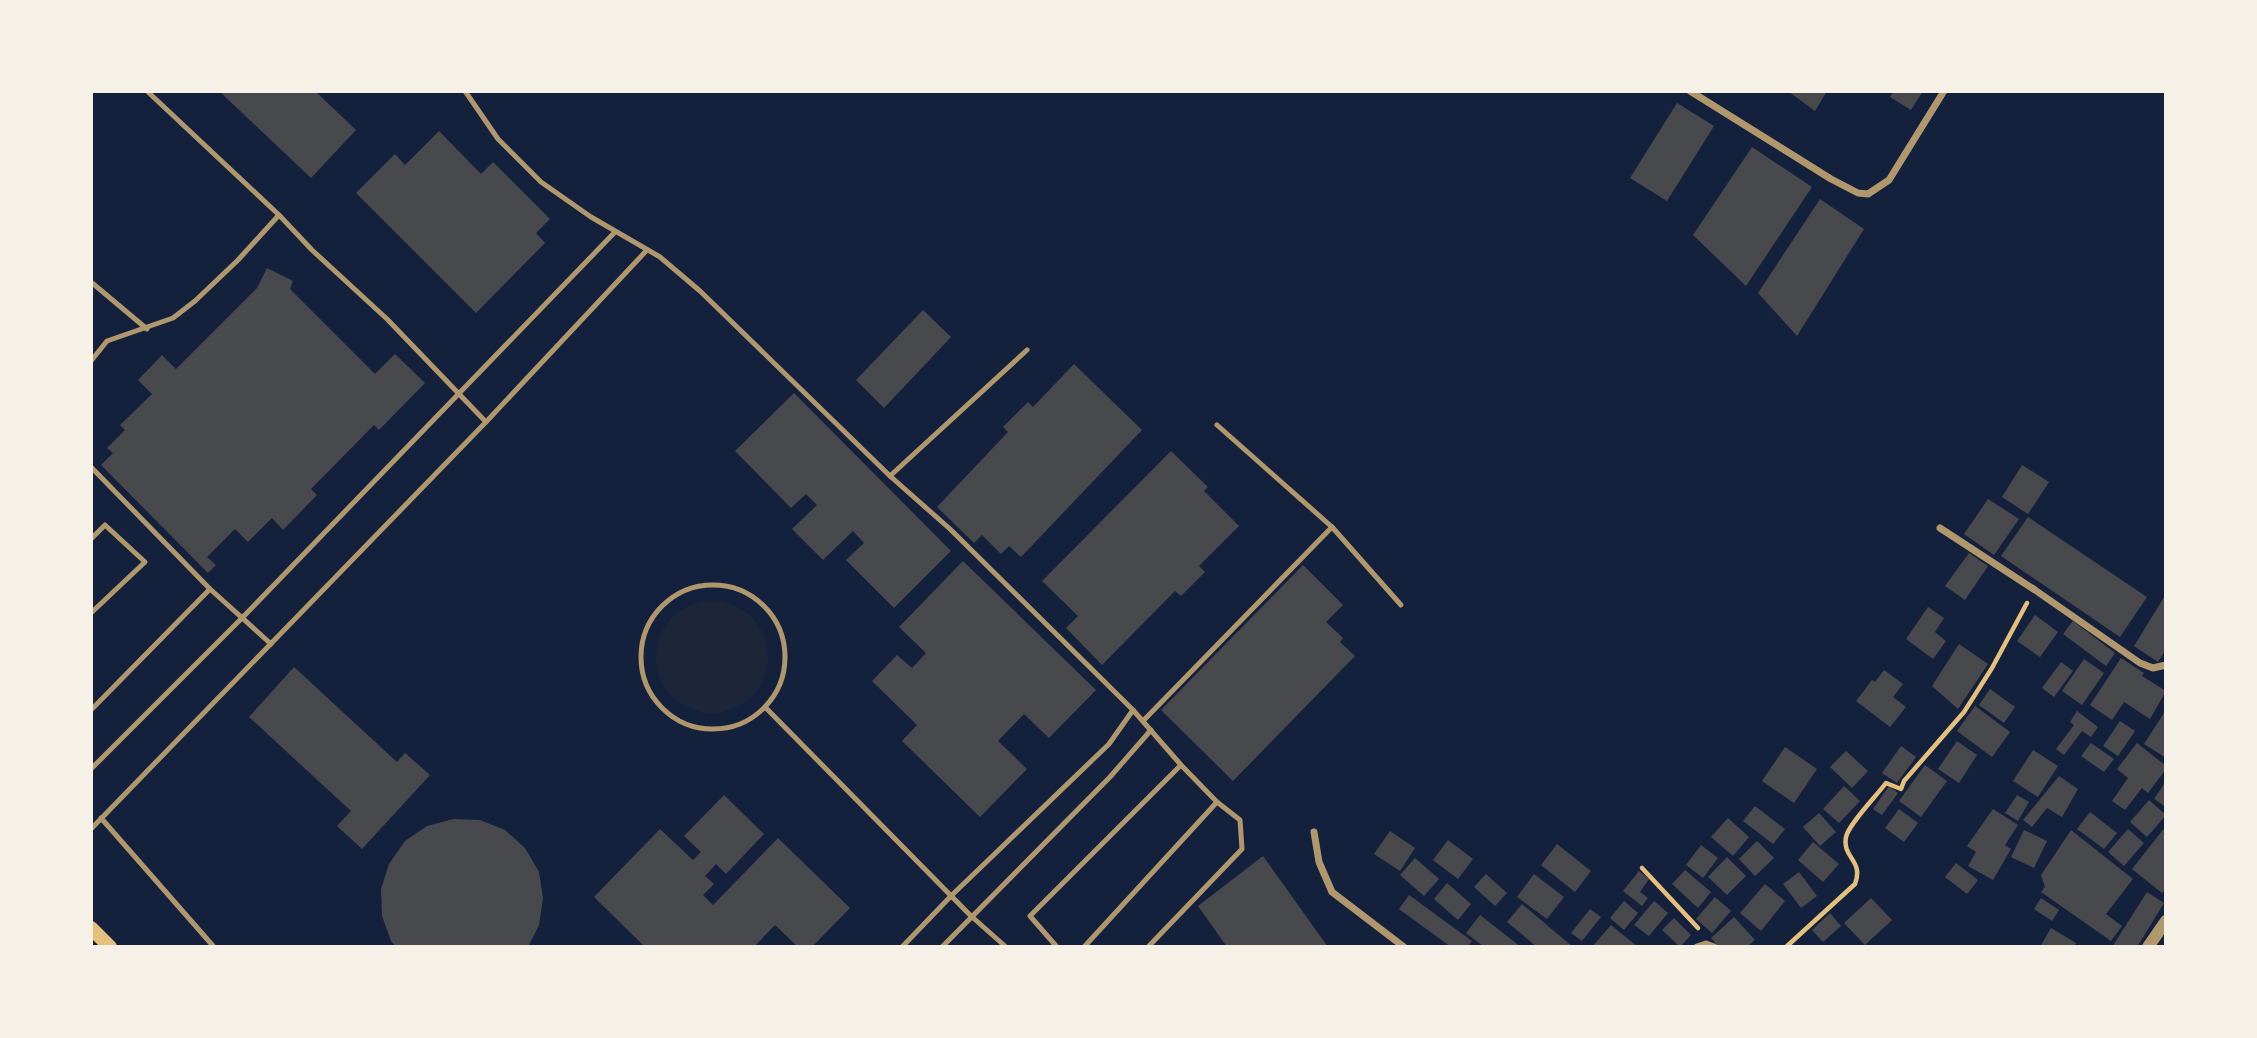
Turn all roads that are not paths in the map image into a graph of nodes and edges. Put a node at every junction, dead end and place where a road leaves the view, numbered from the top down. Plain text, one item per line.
1 (147, 91) edge
2 (465, 91) edge
3 (1690, 91) edge
4 (1944, 91) edge
5 (279, 215) junction
6 (615, 232) junction
7 (647, 250) junction
8 (91, 282) edge
9 (147, 329) junction
10 (1027, 350) dead end
11 (91, 362) edge
12 (458, 395) junction
13 (486, 422) junction
14 (1216, 425) dead end
15 (91, 467) edge
16 (890, 476) junction
17 (1332, 527) junction
18 (1940, 528) dead end
19 (91, 539) edge
20 (210, 589) junction
21 (1401, 605) dead end
22 (91, 613) edge
23 (243, 617) junction
24 (271, 644) junction
25 (2166, 665) edge
26 (765, 707) junction
27 (91, 710) edge
28 (1133, 710) junction
29 (1143, 721) junction
30 (1151, 730) junction
31 (1181, 765) junction
32 (91, 769) edge
33 (1217, 802) junction
34 (102, 818) junction
35 (91, 828) edge
36 (1314, 832) dead end
37 (952, 895) junction
38 (971, 916) junction
39 (2166, 921) edge
40 (91, 928) edge
41 (110, 947) edge
42 (214, 947) edge
43 (902, 947) edge
44 (942, 947) edge
45 (1006, 947) edge
46 (1057, 947) edge
47 (1084, 947) edge
48 (1148, 947) edge
49 (1404, 947) edge
50 (1697, 947) edge
51 (1714, 947) edge
52 (2148, 947) edge

1 - 5 lane
2 - 6 lane
3 - 4 street
5 - 9 lane
5 - 12 lane
6 - 7 lane
6 - 12 lane
7 - 13 lane
7 - 16 lane
8 - 9 lane
9 - 11 lane
10 - 16 lane
12 - 13 lane
12 - 23 lane
13 - 24 lane
14 - 17 lane
15 - 20 lane
16 - 28 lane
17 - 21 lane
17 - 29 lane
18 - 25 street
19 - 22 lane
20 - 23 lane
20 - 27 lane
23 - 24 lane
23 - 32 lane
24 - 34 lane
26 - 26 lane
26 - 37 lane
28 - 29 lane
28 - 37 lane
29 - 30 lane
30 - 31 lane
30 - 38 lane
31 - 33 lane
31 - 46 lane
33 - 47 lane
33 - 48 lane
34 - 35 lane
34 - 42 lane
36 - 49 street
37 - 38 lane
37 - 43 lane
38 - 44 lane
38 - 45 lane
39 - 52 street
40 - 41 main road
50 - 51 street

